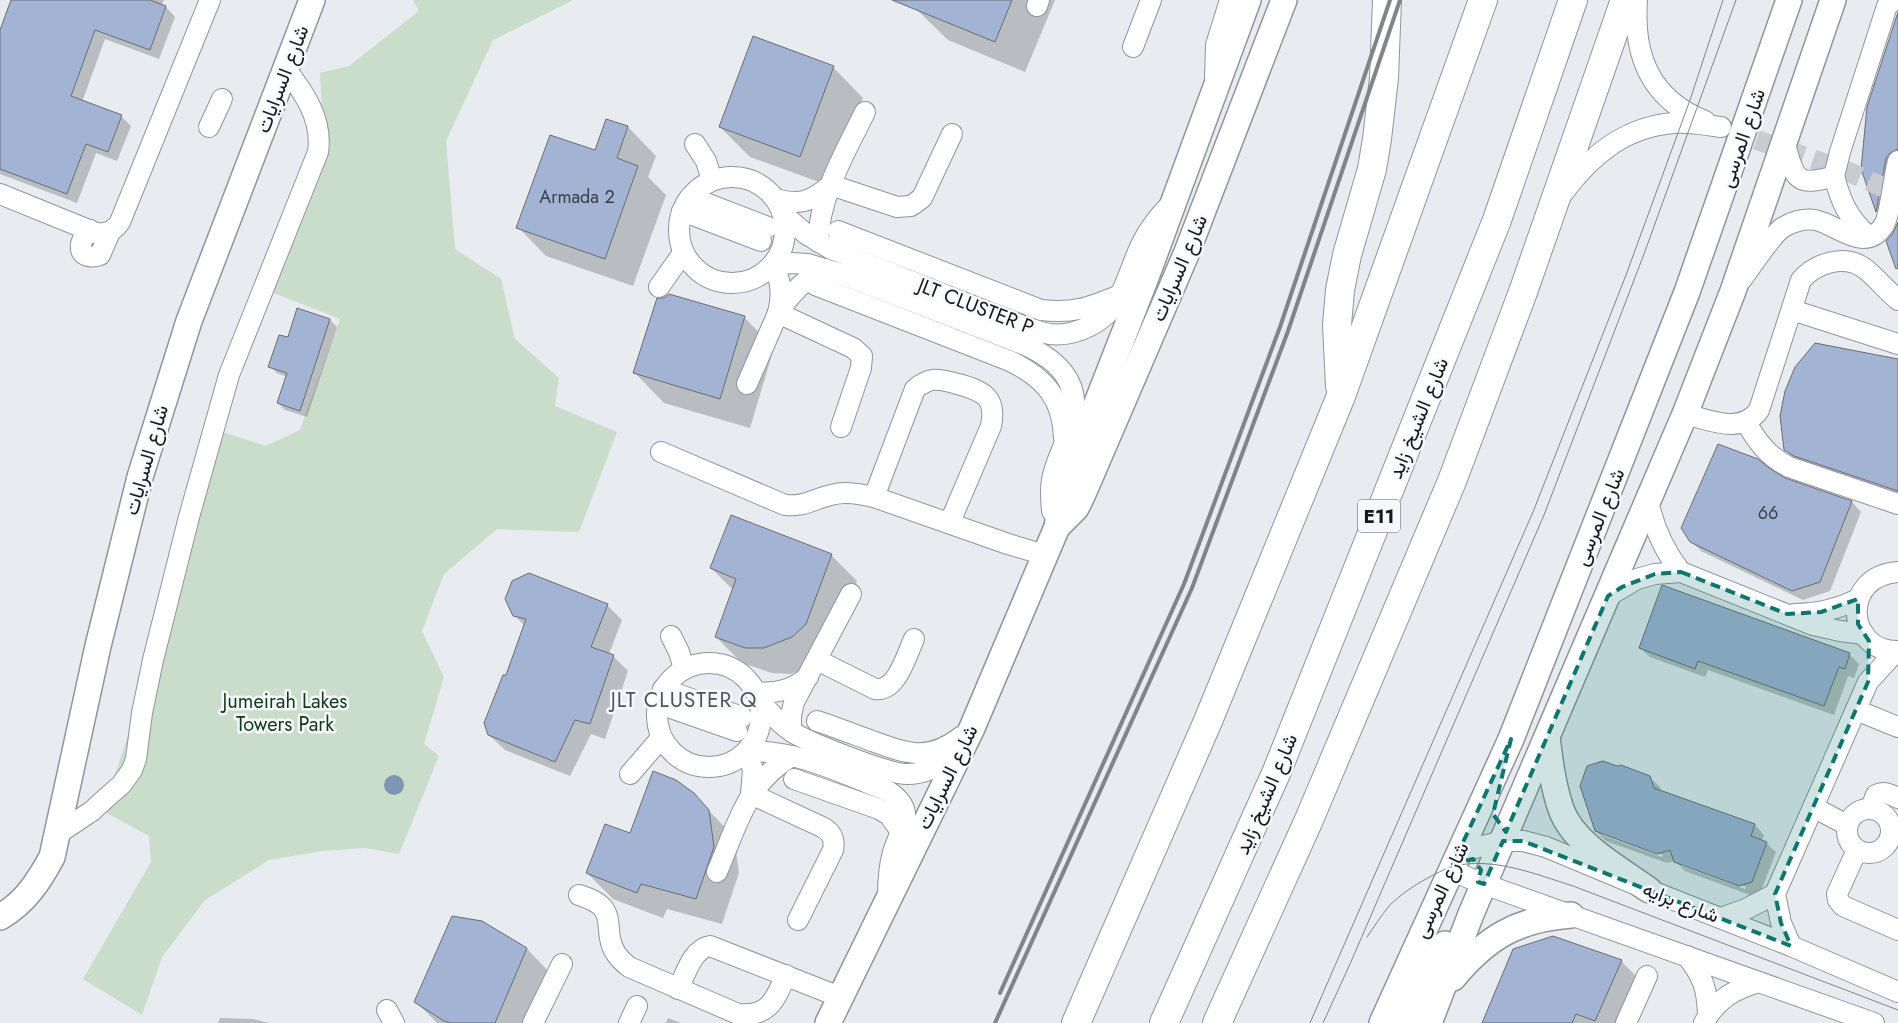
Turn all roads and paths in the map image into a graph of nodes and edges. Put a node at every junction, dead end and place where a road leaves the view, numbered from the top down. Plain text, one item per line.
1 (210, 0) edge
2 (312, 0) edge
3 (1151, 0) edge
4 (1230, 0) edge
5 (1248, 0) edge
6 (1284, 0) edge
7 (1387, 0) edge
8 (1483, 0) edge
9 (1573, 0) edge
10 (1625, 0) edge
11 (1637, 0) edge
12 (1789, 0) edge
13 (1833, 0) edge
14 (1893, 0) edge
15 (1898, 14) edge
16 (1881, 27) junction
17 (1133, 47) dead end
18 (285, 68) junction
19 (1215, 90) junction
20 (222, 99) dead end
21 (865, 112) dead end
22 (209, 127) dead end
23 (952, 134) dead end
24 (695, 144) dead end
25 (1785, 144) junction
26 (1898, 161) edge
27 (1834, 176) junction
28 (712, 180) junction
29 (831, 185) junction
30 (0, 194) edge
31 (1174, 201) junction
32 (686, 204) junction
33 (780, 207) junction
34 (1549, 214) junction
35 (838, 231) dead end
36 (764, 234) dead end
37 (1868, 236) junction
38 (818, 242) junction
39 (683, 253) junction
40 (773, 265) junction
41 (820, 277) junction
42 (659, 287) dead end
43 (1733, 291) junction
44 (1120, 295) junction
45 (1898, 300) edge
46 (1792, 310) junction
47 (778, 313) junction
48 (1898, 344) edge
49 (747, 384) dead end
50 (1340, 396) junction
51 (1685, 414) junction
52 (1746, 422) junction
53 (841, 427) dead end
54 (1064, 445) junction
55 (661, 452) dead end
56 (874, 497) junction
57 (1648, 500) junction
58 (1898, 504) edge
59 (950, 522) junction
60 (1057, 527) junction
61 (1045, 555) junction
62 (1681, 572) junction
63 (1898, 572) edge
64 (851, 594) dead end
65 (1608, 596) junction
66 (1858, 598) junction
67 (1788, 614) junction
68 (671, 636) dead end
69 (1866, 638) junction
70 (914, 639) dead end
71 (1897, 651) edge
72 (684, 669) junction
73 (812, 669) junction
74 (1868, 682) junction
75 (660, 696) junction
76 (758, 696) junction
77 (1856, 710) junction
78 (817, 721) dead end
79 (740, 724) dead end
80 (1898, 727) edge
81 (791, 731) junction
82 (1547, 737) junction
83 (661, 738) junction
84 (966, 739) junction
85 (1511, 739) junction
86 (747, 751) junction
87 (792, 756) junction
88 (630, 774) dead end
89 (794, 779) dead end
90 (751, 794) junction
91 (1898, 798) edge
92 (1813, 807) junction
93 (1870, 808) junction
94 (1847, 825) junction
95 (901, 832) junction
96 (1506, 832) junction
97 (59, 833) junction
98 (1858, 850) junction
99 (1454, 862) junction
100 (717, 872) dead end
101 (1481, 883) junction
102 (1649, 890) junction
103 (579, 894) dead end
104 (1775, 894) junction
105 (888, 897) junction
106 (1571, 915) junction
107 (0, 917) edge
108 (1721, 918) junction
109 (798, 920) dead end
110 (1898, 930) edge
111 (1791, 946) junction
112 (1687, 956) junction
113 (562, 964) dead end
114 (786, 975) junction
115 (1647, 976) dead end
116 (1759, 982) junction
117 (678, 988) junction
118 (1443, 989) junction
119 (1896, 992) edge
120 (840, 997) junction
121 (1706, 1019) edge
122 (533, 1023) edge
123 (828, 1023) edge
124 (1076, 1023) edge
125 (1164, 1023) edge
126 (1217, 1023) edge
127 (1382, 1023) edge
128 (1408, 1023) edge
129 (1429, 1023) edge
130 (1626, 1023) edge
131 (1874, 1023) edge

1 - 30 street
2 - 18 main road, شارع السرايات
3 - 17 street
4 - 19 street
5 - 19 main road, شارع السرايات
6 - 60 main road, شارع السرايات
7 - 50 highway
8 - 50 highway
9 - 125 highway, شارع الشيخ زايد / E11
10 - 34 highway
11 - 34 street
12 - 85 main road, شارع المرسى
13 - 25 main road, شارع المرسى
14 - 16 street
15 - 16 street
16 - 27 street
18 - 97 main road, شارع السرايات
18 - 97 street
19 - 31 main road, شارع السرايات
20 - 22 street
21 - 29 street
23 - 29 street
24 - 28 street
25 - 27 street
25 - 43 main road, شارع المرسى
26 - 37 street
27 - 37 street
28 - 32 street
28 - 33 street, JLT CLUSTER P
29 - 33 street
29 - 38 street
31 - 44 street, JLT CLUSTER P
31 - 60 main road, شارع السرايات
32 - 36 street
32 - 39 street
33 - 38 street, JLT CLUSTER P
33 - 40 street
34 - 126 highway
35 - 44 street
37 - 43 street
38 - 44 street, JLT CLUSTER P
39 - 40 street
39 - 42 street
40 - 41 street, JLT CLUSTER P
40 - 47 street
41 - 47 street
41 - 54 street
41 - 54 street, JLT CLUSTER P
43 - 51 main road, شارع المرسى
45 - 46 street
46 - 48 street
46 - 52 street
47 - 49 street
47 - 53 street
50 - 124 highway
51 - 52 street
51 - 57 main road, شارع المرسى
52 - 58 street
54 - 60 street, JLT CLUSTER P
55 - 56 street
56 - 59 street
56 - 59 street
57 - 62 street
57 - 65 main road, شارع المرسى
59 - 61 street
60 - 61 main road, شارع السرايات
61 - 84 main road, شارع السرايات
62 - 65 street
62 - 67 street
63 - 66 street
64 - 73 street
65 - 82 main road, شارع المرسى
66 - 67 street
66 - 69 street
67 - 69 street
68 - 72 street
69 - 71 street
69 - 74 street
70 - 73 street
71 - 74 street
72 - 75 street
72 - 76 street
73 - 76 street
73 - 81 street
74 - 77 street
75 - 79 street
75 - 83 street
76 - 81 street
76 - 86 street
77 - 80 street
77 - 92 street
78 - 84 street
81 - 84 street
82 - 96 main road, شارع المرسى
82 - 102 main road
83 - 86 street
83 - 88 street
84 - 105 main road, شارع السرايات
85 - 96 main road
85 - 99 main road, شارع المرسى
86 - 87 street
86 - 90 street
87 - 90 street
87 - 95 street
89 - 95 street
90 - 100 street
90 - 109 street
91 - 93 street
92 - 94 street
92 - 104 street
93 - 94 street
93 - 98 street
94 - 98 street
95 - 105 street
96 - 99 street, شارع برايه
96 - 101 main road, شارع المرسى
96 - 102 street, شارع برايه
97 - 107 main road, شارع السرايات
98 - 110 street
99 - 101 main road
99 - 127 main road, شارع المرسى
101 - 106 street
101 - 118 main road, شارع المرسى
101 - 128 main road
102 - 108 street, شارع برايه
103 - 117 street
104 - 108 street
104 - 111 street
105 - 120 main road, شارع السرايات
106 - 112 street
106 - 118 main road
108 - 111 street, شارع برايه
111 - 119 street, شارع برايه
112 - 116 street
112 - 121 street
113 - 122 street
114 - 117 street
114 - 117 street
114 - 120 street
115 - 130 street
116 - 121 street
116 - 131 street
118 - 129 main road, شارع المرسى
120 - 123 main road, شارع السرايات

